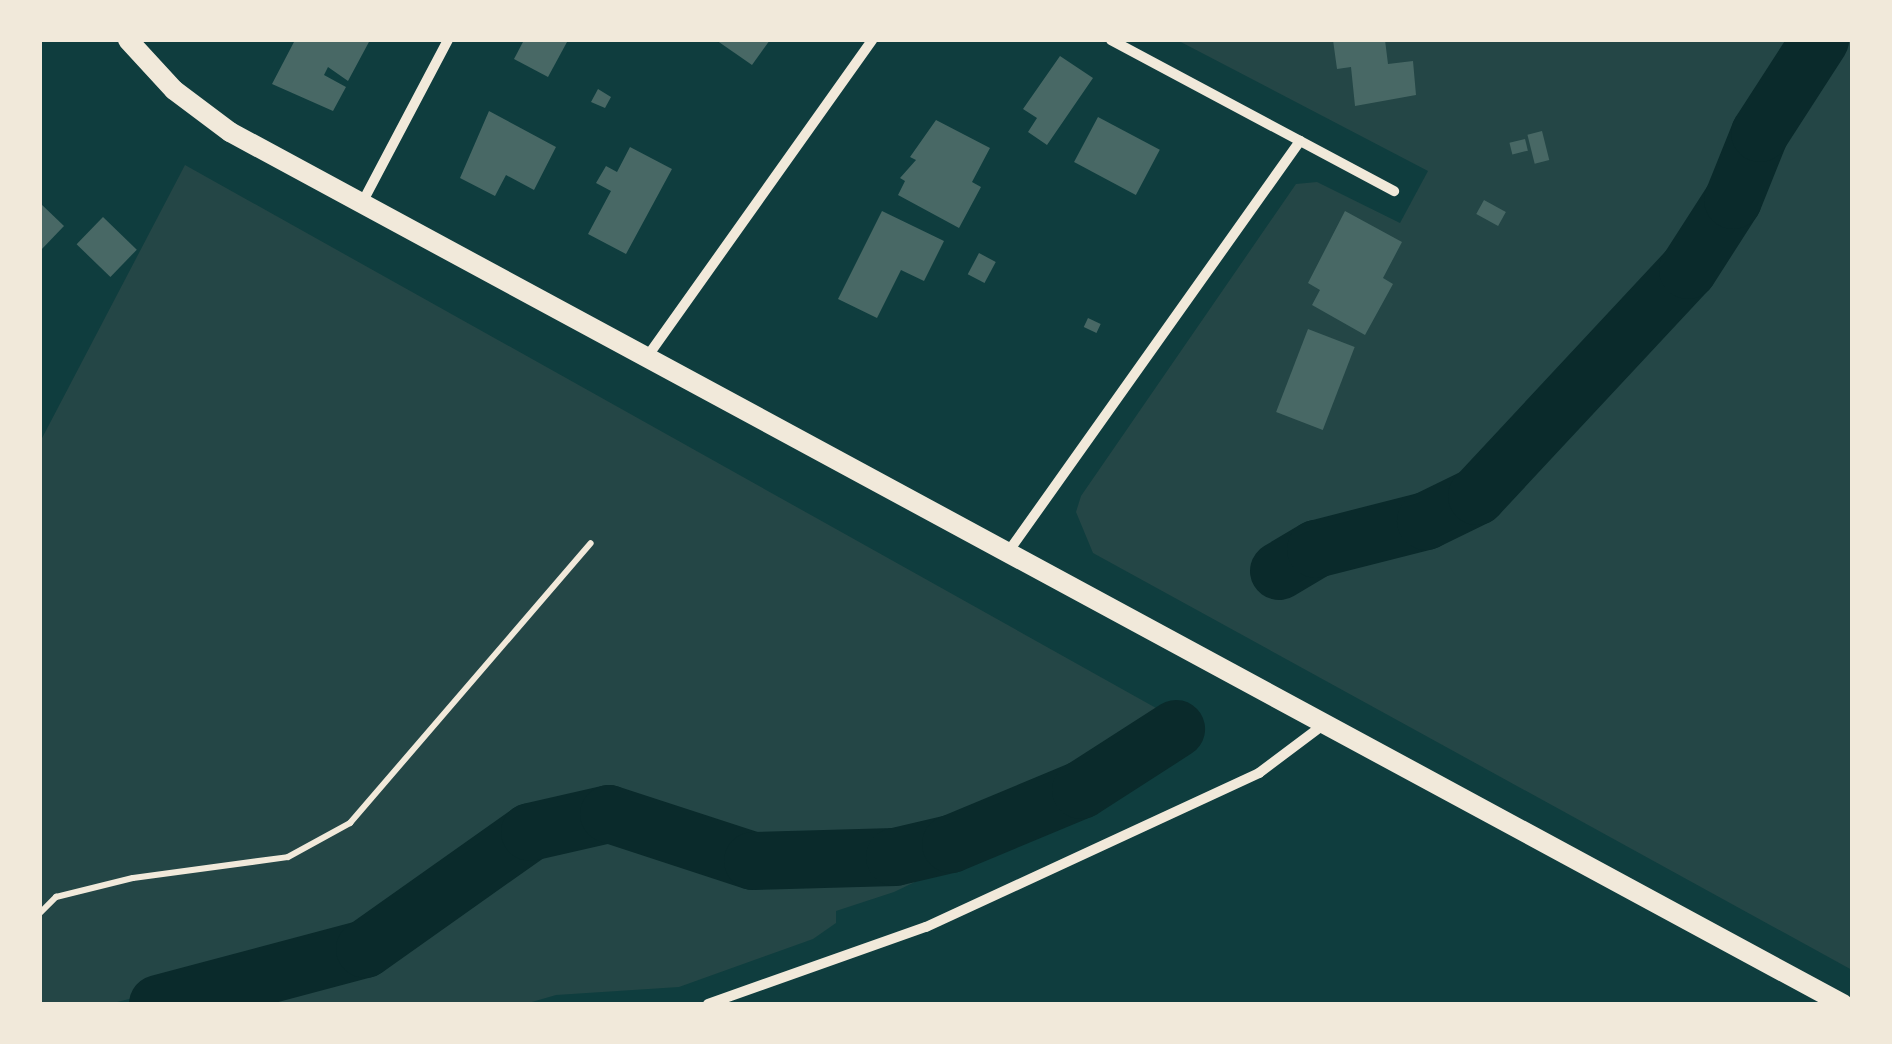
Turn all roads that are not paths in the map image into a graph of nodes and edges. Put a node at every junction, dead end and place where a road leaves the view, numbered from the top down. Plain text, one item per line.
1 (128, 40) edge
2 (448, 40) edge
3 (872, 40) edge
4 (1111, 40) edge
5 (1300, 140) junction
6 (1394, 190) dead end
7 (361, 205) junction
8 (644, 362) junction
9 (1005, 556) junction
10 (1324, 724) junction
11 (708, 1004) edge
12 (1843, 1004) edge

1 - 7 main road
2 - 7 street
3 - 8 street
4 - 5 street
5 - 6 street
5 - 9 street
7 - 8 main road
8 - 9 main road
9 - 10 main road
10 - 11 street
10 - 12 main road

